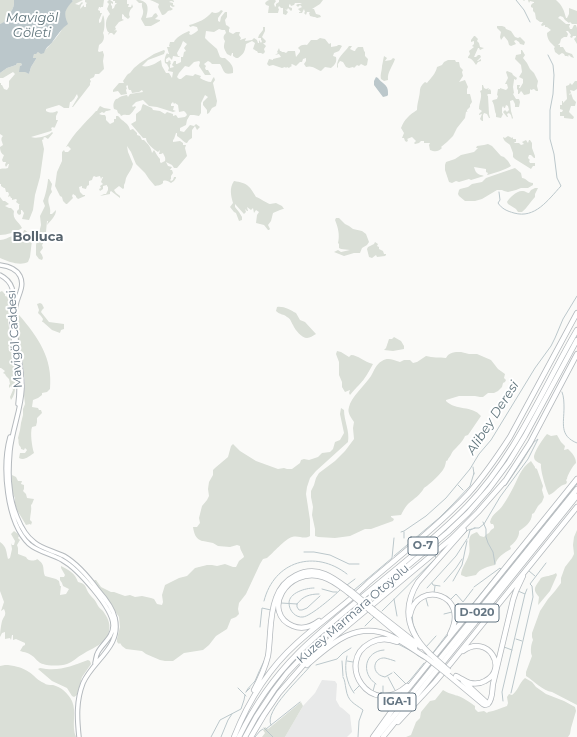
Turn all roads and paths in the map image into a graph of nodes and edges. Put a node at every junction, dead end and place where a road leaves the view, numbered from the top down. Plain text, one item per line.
1 (1, 265) edge
2 (0, 275) edge
3 (12, 288) junction
4 (21, 289) junction
5 (577, 313) edge
6 (577, 316) edge
7 (577, 330) edge
8 (577, 340) edge
9 (558, 347) junction
10 (577, 354) edge
11 (577, 358) edge
12 (560, 387) junction
13 (576, 480) edge
14 (505, 481) junction
15 (577, 489) edge
16 (577, 496) edge
17 (577, 507) edge
18 (538, 555) junction
19 (369, 582) junction
20 (350, 592) junction
21 (413, 632) junction
22 (104, 644) junction
23 (100, 648) junction
24 (106, 651) junction
25 (416, 651) junction
26 (436, 655) junction
27 (96, 656) junction
28 (429, 656) junction
29 (451, 663) junction
30 (92, 668) junction
31 (424, 669) junction
32 (448, 672) junction
33 (456, 676) junction
34 (488, 704) junction
35 (258, 725) junction
36 (236, 736) edge
37 (79, 737) edge
38 (245, 737) edge
39 (251, 737) edge
40 (373, 737) edge
41 (377, 737) edge
42 (384, 737) edge

1 - 4 main road, Mavigöl Caddesi
2 - 3 main road, Mavigöl Caddesi
3 - 4 main road
3 - 22 main road, Mavigöl Caddesi
4 - 24 main road, Mavigöl Caddesi
5 - 9 highway
6 - 9 highway
7 - 36 highway, Kuzey Marmara Otoyolu / O-7
8 - 38 highway, Kuzey Marmara Otoyolu / O-7
9 - 19 highway
10 - 12 highway
11 - 12 highway
12 - 14 highway
13 - 26 highway, IGA-1
14 - 21 highway
14 - 35 highway
15 - 41 highway, D-020
16 - 42 highway, D-020
17 - 18 highway
18 - 29 highway
18 - 34 highway
19 - 20 highway
19 - 36 highway
20 - 28 highway, bridge
20 - 36 highway
21 - 26 highway, IGA-1
21 - 28 highway, IGA-1
22 - 23 main road, Mavigöl Caddesi
22 - 24 main road
23 - 24 main road
23 - 27 main road, Mavigöl Caddesi
24 - 27 main road
24 - 30 main road, Mavigöl Caddesi
25 - 28 highway
25 - 31 highway
25 - 35 highway
26 - 31 highway, IGA-1
27 - 30 main road, Mavigöl Caddesi
28 - 32 highway, bridge
29 - 33 highway
29 - 42 highway
30 - 37 main road, Mavigöl Caddesi
31 - 40 highway, IGA-1
32 - 33 highway
32 - 34 highway
33 - 34 highway
35 - 39 highway

